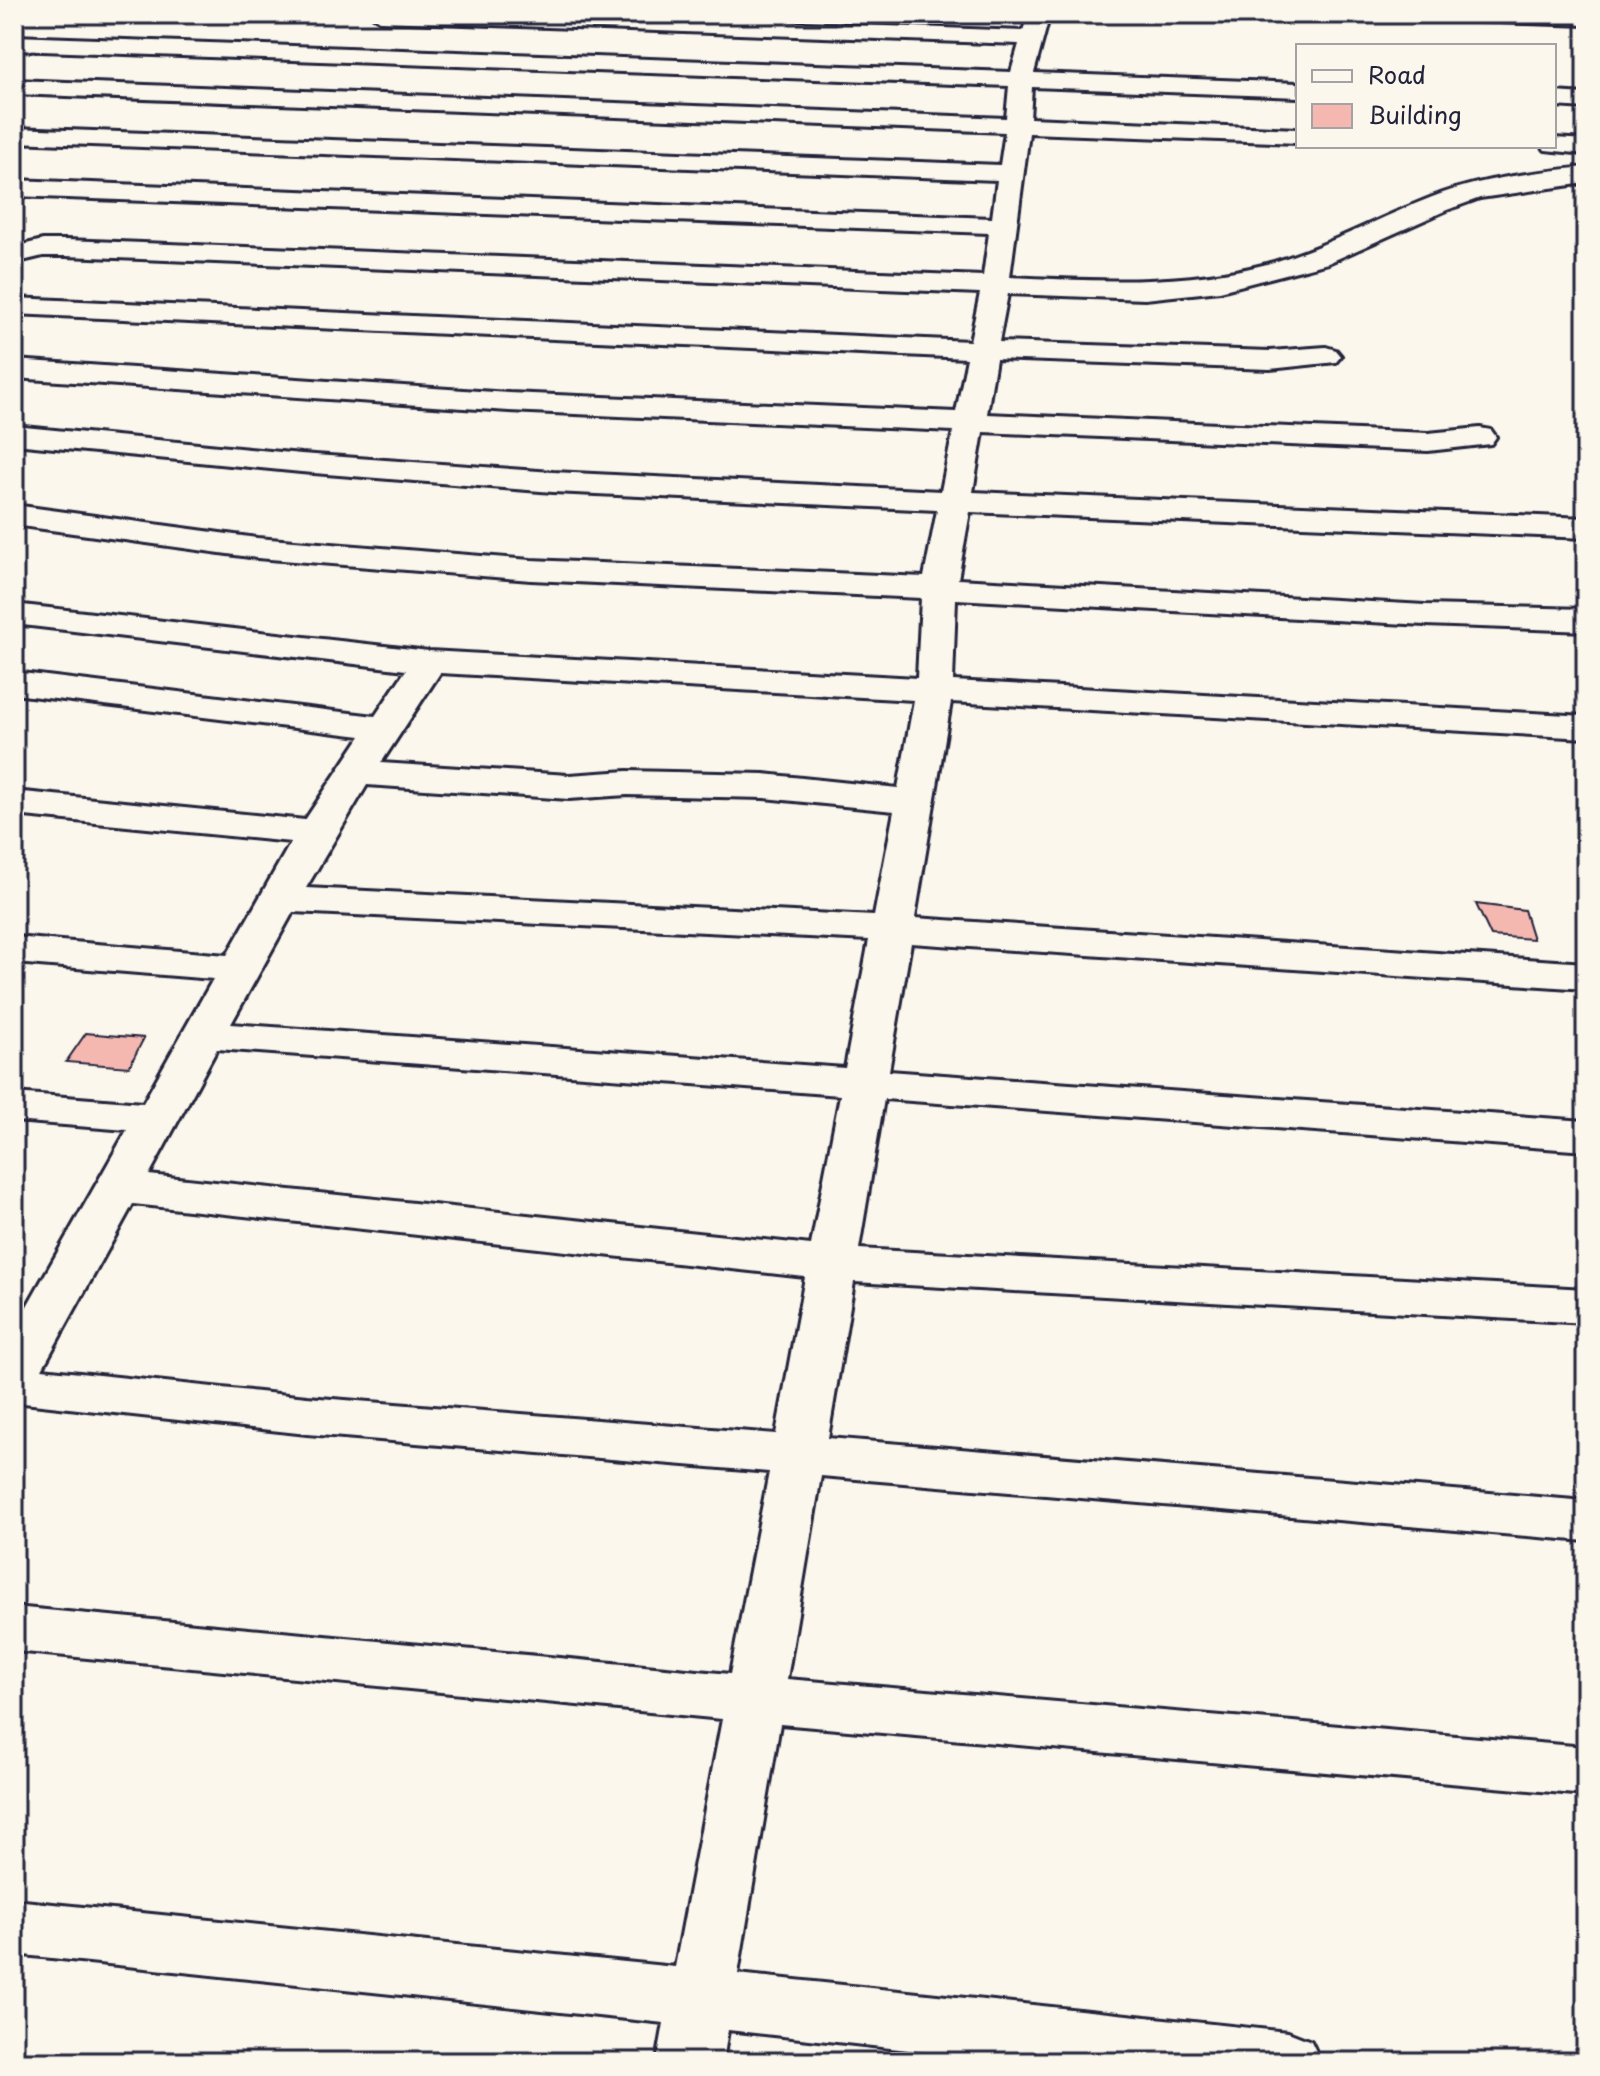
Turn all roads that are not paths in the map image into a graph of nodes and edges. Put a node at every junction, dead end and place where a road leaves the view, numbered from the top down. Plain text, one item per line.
1 (380, 14) edge
2 (1471, 14) edge
3 (1586, 18) edge
4 (655, 19) edge
5 (1036, 26) edge
6 (14, 43) edge
7 (625, 65) junction
8 (1021, 79) junction
9 (14, 87) edge
10 (1296, 90) edge
11 (1556, 99) edge
12 (1586, 101) edge
13 (603, 108) junction
14 (1018, 124) junction
15 (14, 135) edge
16 (1296, 136) edge
17 (1556, 145) edge
18 (1586, 147) edge
19 (574, 156) junction
20 (1011, 173) junction
21 (1586, 175) edge
22 (14, 188) edge
23 (55, 190) junction
24 (544, 207) junction
25 (34, 211) dead end
26 (1003, 226) junction
27 (15, 253) edge
28 (506, 278) junction
29 (995, 286) junction
30 (14, 303) edge
31 (983, 350) junction
32 (1326, 356) dead end
33 (14, 369) edge
34 (969, 421) junction
35 (14, 435) edge
36 (1480, 437) dead end
37 (954, 499) junction
38 (14, 515) edge
39 (1584, 532) edge
40 (939, 588) junction
41 (14, 614) edge
42 (1586, 620) edge
43 (429, 662) junction
44 (14, 683) edge
45 (935, 688) junction
46 (1586, 727) edge
47 (385, 728) junction
48 (356, 773) junction
49 (914, 801) junction
50 (14, 803) edge
51 (316, 833) junction
52 (280, 899) junction
53 (893, 929) junction
54 (14, 950) edge
55 (241, 969) junction
56 (1586, 976) edge
57 (203, 1035) junction
58 (865, 1082) junction
59 (14, 1107) edge
60 (155, 1118) junction
61 (1586, 1136) edge
62 (117, 1187) junction
63 (833, 1264) junction
64 (1586, 1306) edge
65 (14, 1374) edge
66 (14, 1384) edge
67 (800, 1455) junction
68 (1586, 1521) edge
69 (14, 1629) edge
70 (755, 1699) junction
71 (1586, 1771) edge
72 (14, 1927) edge
73 (699, 1998) junction
74 (690, 2062) edge
75 (1288, 2062) edge

1 - 4 street
2 - 3 street
4 - 5 street
4 - 7 street
5 - 8 street
6 - 7 street
7 - 8 street
7 - 13 street
8 - 10 street
8 - 14 street
9 - 13 street
11 - 12 street
13 - 14 street
13 - 19 street
14 - 16 street
14 - 20 street
15 - 19 street
17 - 18 street
19 - 20 street
19 - 24 street
20 - 26 street
21 - 29 street
22 - 23 street
23 - 24 street
23 - 25 street
24 - 26 street
24 - 28 street
26 - 29 street
27 - 28 street
27 - 30 street
28 - 29 street
28 - 30 street
28 - 31 street
29 - 31 street
31 - 32 street
31 - 34 street
33 - 34 street
34 - 36 street
34 - 37 street
35 - 37 street
37 - 39 street
37 - 40 street
38 - 40 street
40 - 42 street
40 - 45 street
41 - 43 street
43 - 45 street
43 - 47 street
44 - 47 street
45 - 46 street
45 - 49 street
47 - 48 street
48 - 49 street
48 - 51 street
49 - 53 street
50 - 51 street
51 - 52 street
52 - 53 street
52 - 55 street
53 - 56 street
53 - 58 street
54 - 55 street
55 - 57 street
57 - 58 street
57 - 60 street
58 - 61 street
58 - 63 street
59 - 60 street
60 - 62 street
62 - 63 street
62 - 65 street
63 - 64 street
63 - 67 street
66 - 67 street
67 - 68 street
67 - 70 street
69 - 70 street
70 - 71 street
70 - 73 street
72 - 73 street
73 - 74 street
73 - 75 street

